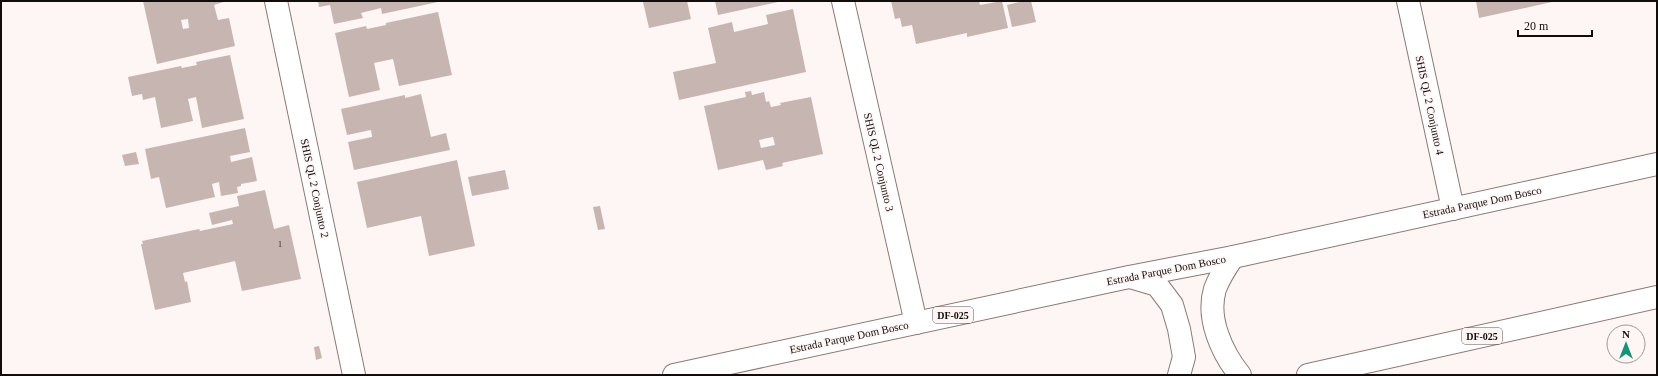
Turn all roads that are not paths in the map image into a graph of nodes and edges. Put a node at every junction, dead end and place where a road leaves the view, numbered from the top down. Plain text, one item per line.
1 (276, 1) edge
2 (843, 1) edge
3 (1408, 1) edge
4 (1657, 164) edge
5 (1452, 209) junction
6 (1233, 257) junction
7 (1129, 277) junction
8 (1657, 297) edge
9 (916, 322) junction
10 (354, 375) edge
11 (674, 375) edge
12 (1179, 375) edge
13 (1240, 375) edge
14 (1308, 375) edge

1 - 10 main road, SHIS QL 2 Conjunto 2
2 - 9 main road, SHIS QL 2 Conjunto 3
3 - 5 main road, SHIS QL 2 Conjunto 4
4 - 5 main road, Estrada Parque Dom Bosco / DF-025
5 - 6 main road, Estrada Parque Dom Bosco / DF-025
6 - 7 main road, Estrada Parque Dom Bosco / DF-025
6 - 13 main road
7 - 9 main road, Estrada Parque Dom Bosco / DF-025
7 - 12 main road
8 - 14 main road, DF-025
9 - 11 main road, Estrada Parque Dom Bosco / DF-025

